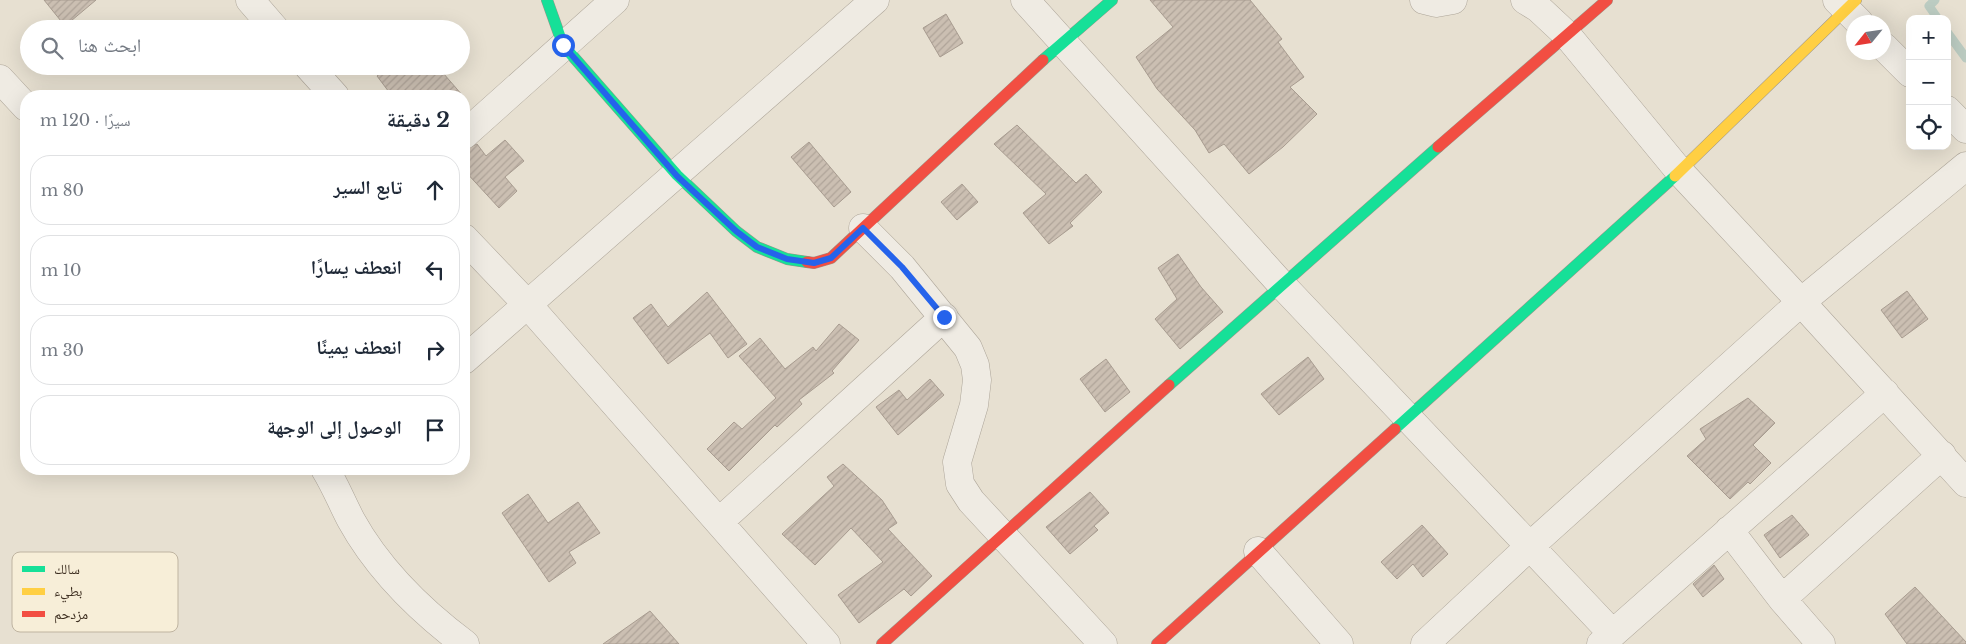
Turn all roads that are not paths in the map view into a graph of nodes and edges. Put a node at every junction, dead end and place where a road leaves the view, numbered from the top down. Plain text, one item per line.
1 (250, 0) edge
2 (547, 0) edge
3 (615, 0) edge
4 (874, 0) edge
5 (1025, 0) edge
6 (1112, 0) edge
7 (1424, 0) edge
8 (1453, 0) edge
9 (1525, 0) edge
10 (1607, 0) edge
11 (1849, 8) edge
12 (267, 20) edge
13 (1567, 36) junction
14 (1063, 42) junction
15 (563, 45) junction
16 (1891, 54) edge
17 (1906, 69) edge
18 (316, 75) edge
19 (0, 79) edge
20 (330, 90) edge
21 (20, 101) edge
22 (1951, 114) edge
23 (1966, 129) edge
24 (470, 130) edge
25 (1966, 166) edge
26 (1680, 172) junction
27 (677, 176) junction
28 (863, 228) junction
29 (470, 244) edge
30 (1281, 284) junction
31 (1801, 302) junction
32 (528, 305) junction
33 (944, 317) junction
34 (470, 355) edge
35 (1885, 393) junction
36 (1409, 418) junction
37 (1942, 455) junction
38 (333, 475) edge
39 (1966, 483) edge
40 (719, 522) junction
41 (1729, 530) junction
42 (1002, 535) junction
43 (1529, 547) junction
44 (1258, 551) junction
45 (1782, 599) junction
46 (1606, 639) edge
47 (1810, 640) edge
48 (466, 644) edge
49 (826, 644) edge
50 (882, 644) edge
51 (1104, 644) edge
52 (1157, 644) edge
53 (1338, 644) edge
54 (1426, 644) edge

1 - 12 street
2 - 15 street
3 - 15 street
4 - 27 street
5 - 14 street
6 - 14 street
7 - 8 street
9 - 13 street
10 - 13 street
11 - 26 street
13 - 26 street
13 - 30 street
14 - 28 street
14 - 30 street
15 - 24 street
15 - 27 street
16 - 17 street
18 - 20 street
19 - 21 street
22 - 23 street
25 - 31 street
26 - 31 street
26 - 36 street
27 - 28 street
27 - 32 street
28 - 33 street
29 - 32 street
30 - 36 street
30 - 42 street
31 - 35 street
31 - 43 street
32 - 34 street
32 - 40 street
33 - 40 street
33 - 42 street
35 - 37 street
35 - 41 street
36 - 43 street
36 - 44 street
37 - 39 street
37 - 45 street
38 - 48 street
40 - 49 street
41 - 45 street
41 - 46 street
42 - 50 street
42 - 51 street
43 - 46 street
43 - 54 street
44 - 52 street
44 - 53 street
45 - 47 street

